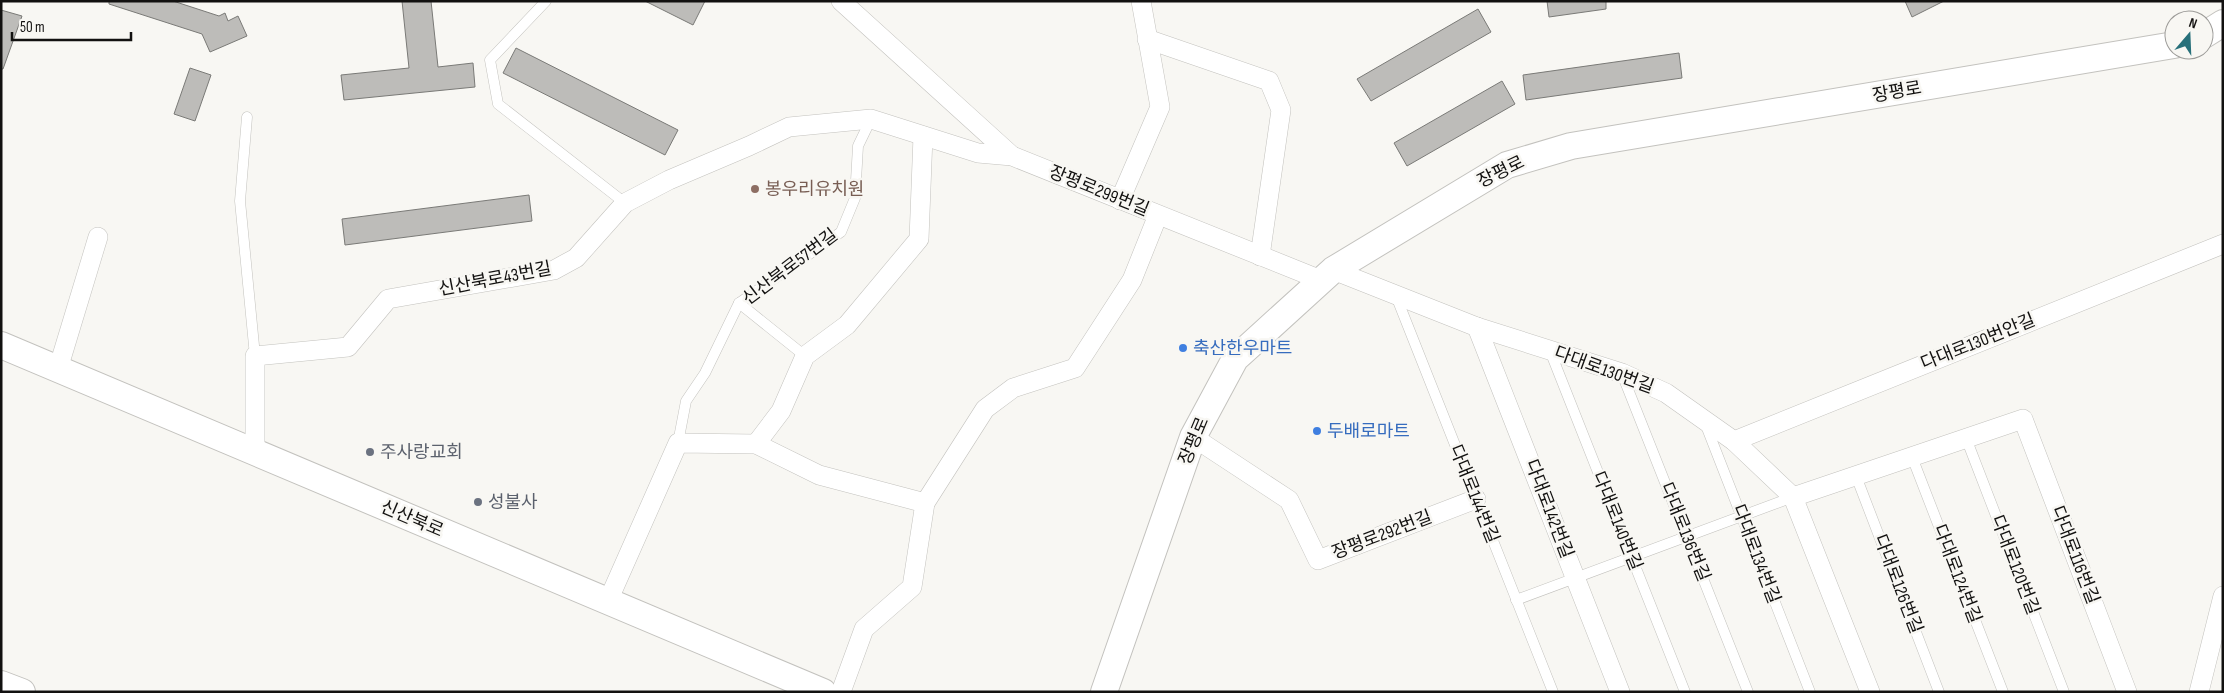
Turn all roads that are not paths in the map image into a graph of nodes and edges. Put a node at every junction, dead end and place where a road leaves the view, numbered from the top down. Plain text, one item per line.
1 (546, 1) edge
2 (840, 1) edge
3 (1141, 1) edge
4 (1147, 39) junction
5 (2164, 47) edge
6 (247, 117) dead end
7 (871, 119) junction
8 (923, 136) junction
9 (1012, 156) junction
10 (1120, 200) junction
11 (625, 202) junction
12 (1158, 215) junction
13 (98, 238) dead end
14 (2223, 244) edge
15 (1260, 256) junction
16 (1327, 275) junction
17 (1396, 296) junction
18 (739, 304) junction
19 (1477, 327) junction
20 (1, 346) edge
21 (1550, 351) junction
22 (255, 356) junction
23 (804, 356) junction
24 (58, 370) junction
25 (1622, 373) junction
26 (1702, 416) junction
27 (1193, 437) junction
28 (1966, 438) junction
29 (1734, 440) junction
30 (678, 443) junction
31 (756, 444) junction
32 (255, 454) junction
33 (1912, 457) junction
34 (1856, 476) junction
35 (1793, 498) junction
36 (1476, 499) junction
37 (925, 503) junction
38 (1741, 517) junction
39 (1687, 537) junction
40 (1632, 558) junction
41 (1576, 578) junction
42 (2223, 596) edge
43 (1516, 600) junction
44 (608, 601) junction
45 (1, 684) edge
46 (22, 692) edge
47 (823, 692) edge
48 (840, 692) edge
49 (1104, 692) edge
50 (1553, 692) edge
51 (1620, 692) edge
52 (1685, 692) edge
53 (1748, 692) edge
54 (1810, 692) edge
55 (1870, 692) edge
56 (1939, 692) edge
57 (2002, 692) edge
58 (2064, 692) edge
59 (2127, 692) edge
60 (2199, 692) edge

1 - 11 lane
2 - 9 street
3 - 4 street
4 - 10 street
4 - 15 street
5 - 16 main road, 장평로
6 - 22 lane
7 - 8 street, 장평로299번길
7 - 11 street, 신산북로43번길
7 - 18 lane, 신산북로57번길
8 - 9 street, 장평로299번길
8 - 23 street
9 - 10 street, 장평로299번길
10 - 12 street, 장평로299번길
11 - 22 street, 신산북로43번길
12 - 15 street, 장평로299번길
12 - 37 street
13 - 24 street
14 - 29 street, 다대로130번안길
15 - 16 street, 장평로299번길
16 - 17 street, 다대로130번길
16 - 27 main road, 장평로
17 - 19 street, 다대로130번길
17 - 36 lane, 다대로144번길
18 - 23 lane
18 - 30 lane, 신산북로57번길
19 - 21 street, 다대로130번길
19 - 41 street, 다대로142번길
20 - 24 main road, 신산북로
21 - 25 street, 다대로130번길
21 - 40 lane, 다대로140번길
22 - 32 street
23 - 31 street
24 - 32 main road, 신산북로
25 - 26 street, 다대로130번길
25 - 39 lane, 다대로136번길
26 - 29 street, 다대로130번길
26 - 38 lane, 다대로134번길
27 - 36 street, 장평로292번길
27 - 49 main road, 장평로
28 - 33 street
28 - 58 lane, 다대로120번길
28 - 59 street, 다대로116번길
29 - 35 street, 다대로130번길
30 - 31 street
30 - 44 street, 신산북로57번길
31 - 37 street
32 - 44 main road, 신산북로
33 - 34 street
33 - 57 lane, 다대로124번길
34 - 35 street
34 - 56 lane, 다대로126번길
35 - 38 lane
35 - 55 street, 다대로130번길
36 - 43 lane, 다대로144번길
37 - 48 street
38 - 39 lane
38 - 54 lane, 다대로134번길
39 - 40 lane
39 - 53 lane, 다대로136번길
40 - 41 lane
40 - 52 lane, 다대로140번길
41 - 43 lane
41 - 51 street, 다대로142번길
42 - 60 street
43 - 50 lane, 다대로144번길
44 - 47 main road, 신산북로
45 - 46 main road

